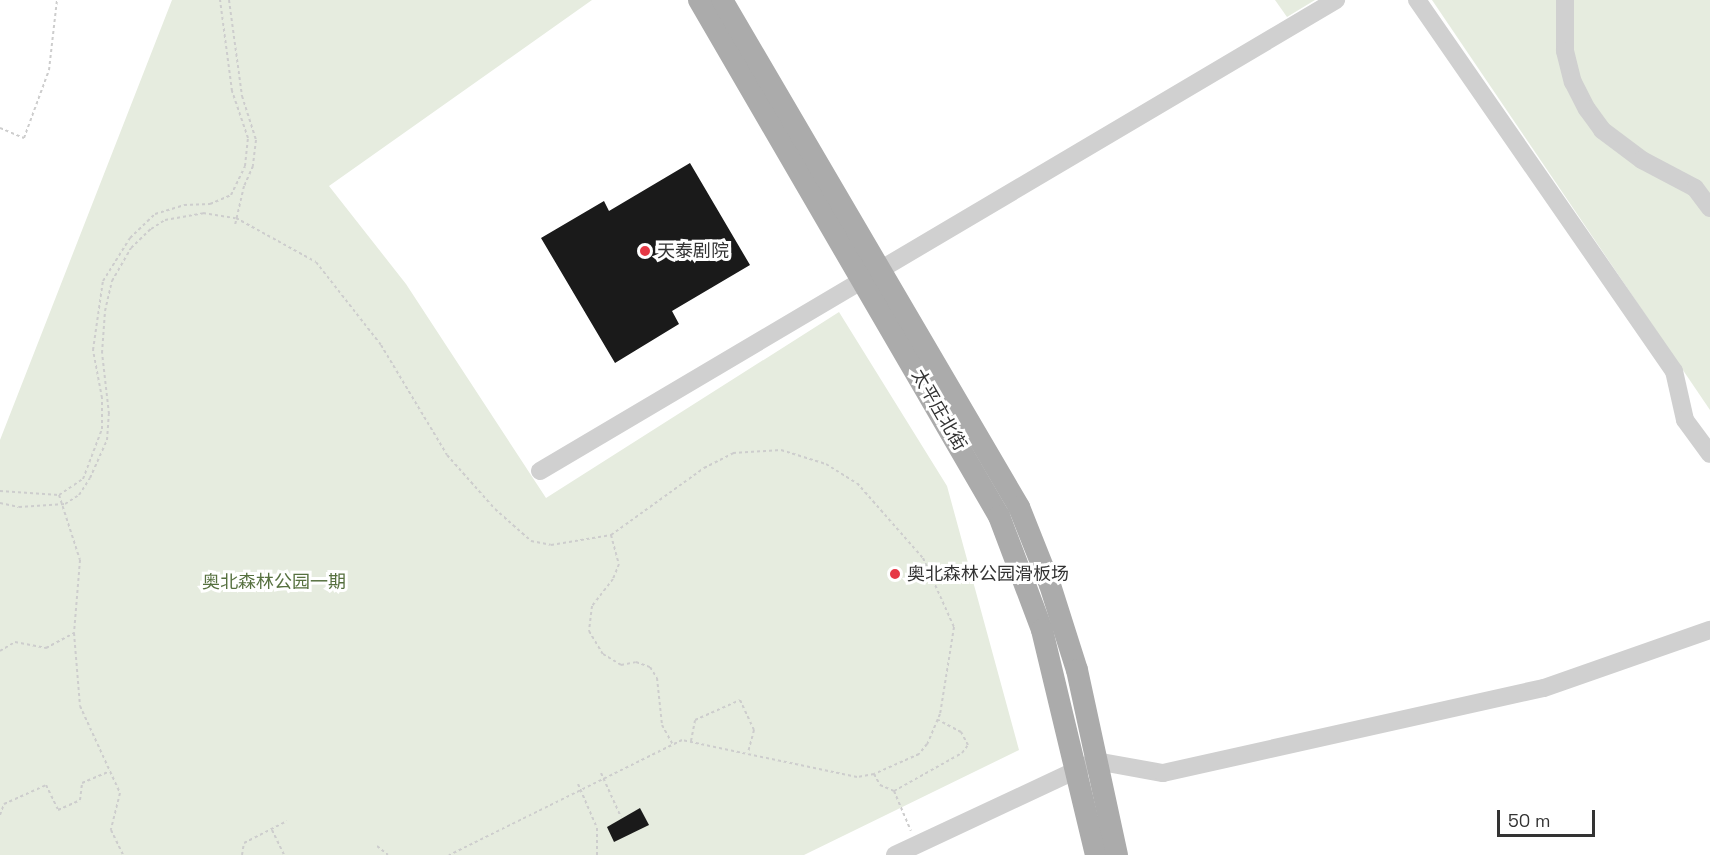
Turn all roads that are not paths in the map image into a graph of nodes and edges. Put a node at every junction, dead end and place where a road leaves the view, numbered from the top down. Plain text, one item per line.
1 (699, 0) edge
2 (722, 0) edge
3 (1336, 0) edge
4 (1417, 0) edge
5 (1565, 0) edge
6 (1710, 207) edge
7 (872, 274) junction
8 (1710, 454) edge
9 (540, 471) dead end
10 (1710, 630) edge
11 (1087, 765) junction
12 (895, 855) edge
13 (1096, 855) edge
14 (1117, 855) edge

1 - 7 main road, 太平庄北街
2 - 7 main road, 太平庄北街
3 - 7 street
4 - 8 street
5 - 6 street
7 - 9 street
7 - 11 main road, 太平庄北街
10 - 11 street
11 - 12 street
11 - 13 main road, 太平庄北街
11 - 14 main road, 太平庄北街

